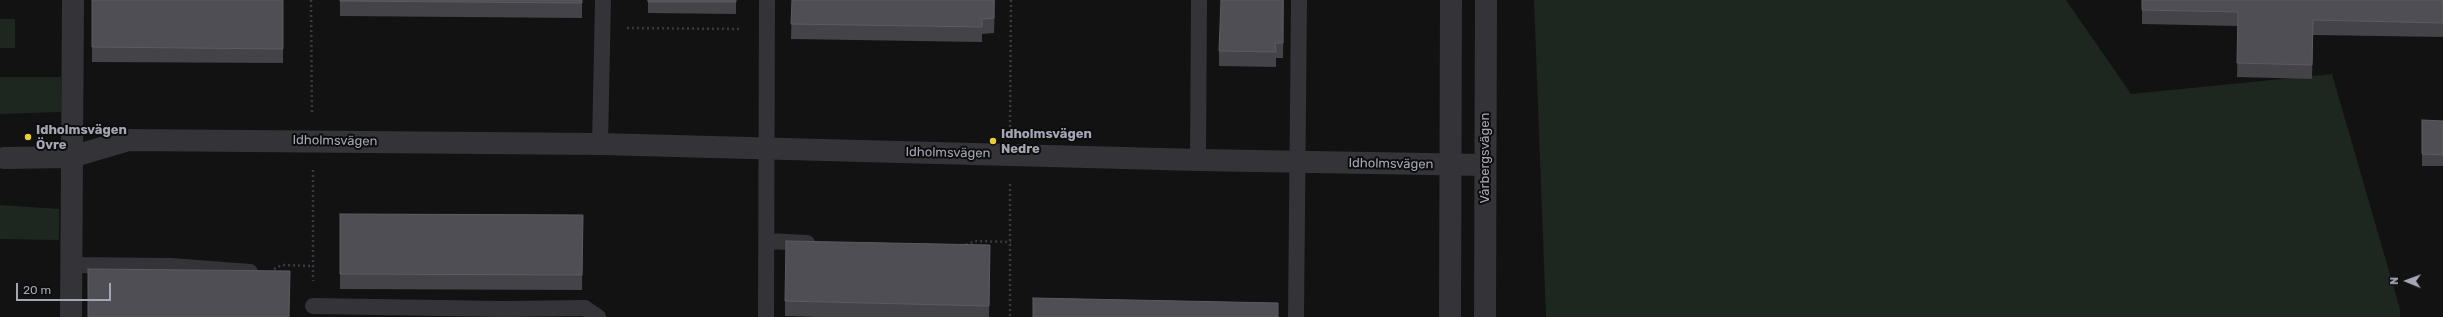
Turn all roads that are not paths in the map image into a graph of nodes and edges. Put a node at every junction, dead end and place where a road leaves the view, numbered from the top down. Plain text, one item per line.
1 (73, 0) edge
2 (603, 0) edge
3 (767, 0) edge
4 (1199, 0) edge
5 (1299, 0) edge
6 (1451, 0) edge
7 (1486, 0) edge
8 (600, 144) junction
9 (767, 149) junction
10 (72, 157) junction
11 (4, 158) dead end
12 (1198, 160) junction
13 (1298, 162) junction
14 (1450, 164) junction
15 (1485, 165) junction
16 (767, 241) junction
17 (821, 243) edge
18 (72, 266) junction
19 (266, 273) edge
20 (314, 306) dead end
21 (71, 317) edge
22 (598, 317) edge
23 (766, 317) edge
24 (1296, 317) edge
25 (1450, 317) edge
26 (1485, 317) edge

1 - 10 street
2 - 8 lane
3 - 9 lane
4 - 12 lane
5 - 13 lane
6 - 14 street
7 - 15 street, Vårbergsvägen
8 - 9 street, Idholmsvägen
8 - 10 street, Idholmsvägen
9 - 12 street, Idholmsvägen
9 - 16 lane
10 - 11 street, Idholmsvägen
10 - 18 street
12 - 13 street, Idholmsvägen
13 - 14 street, Idholmsvägen
13 - 24 lane
14 - 15 street, Idholmsvägen
14 - 25 street
15 - 26 street, Vårbergsvägen
16 - 17 lane
16 - 23 lane
18 - 19 lane
18 - 21 street
20 - 22 lane

